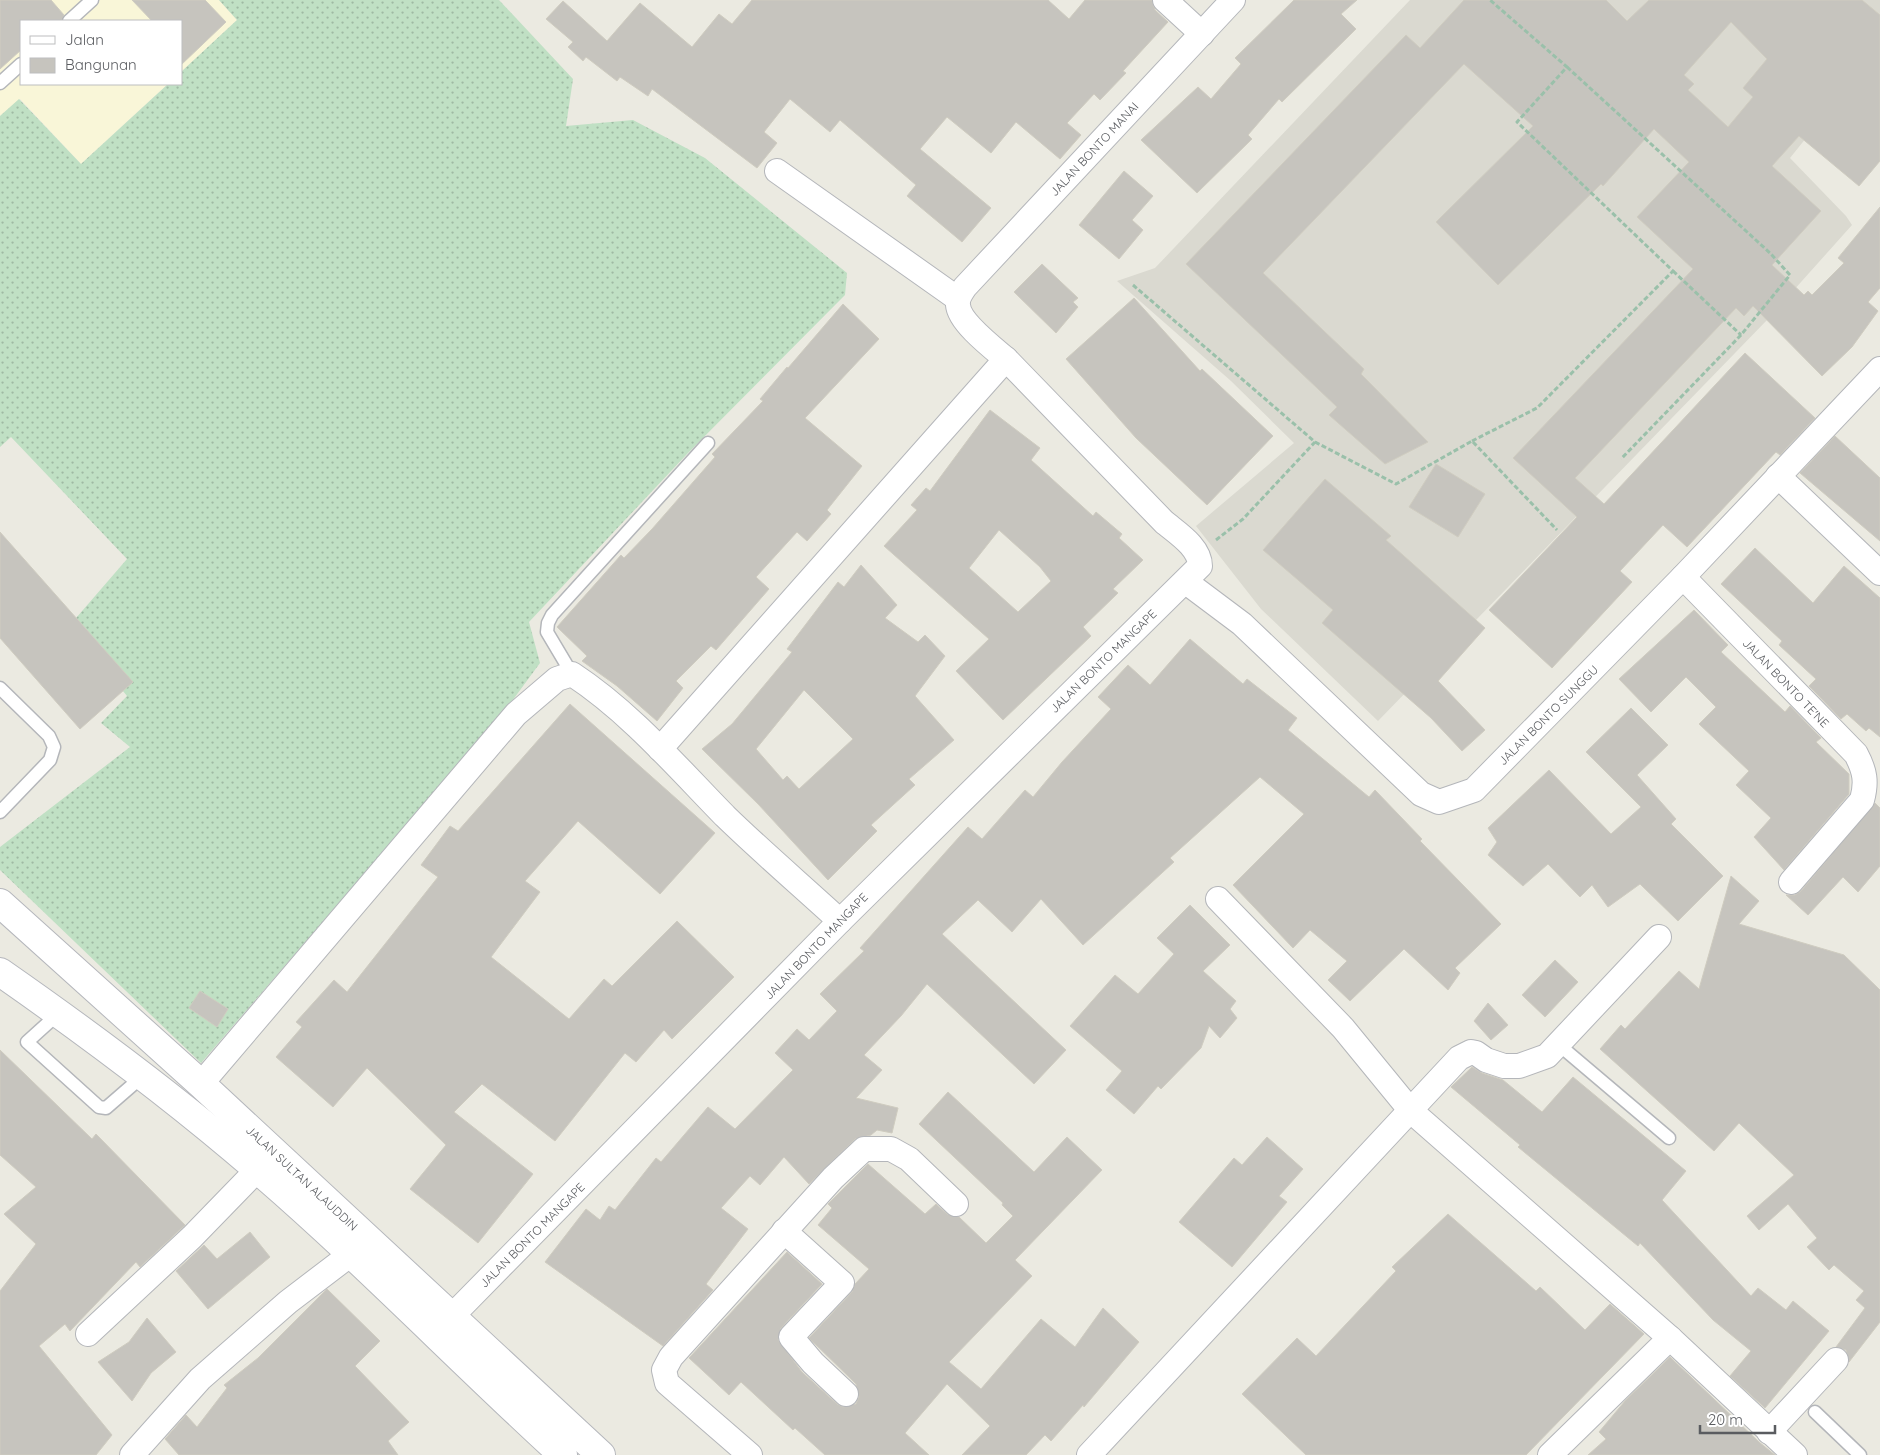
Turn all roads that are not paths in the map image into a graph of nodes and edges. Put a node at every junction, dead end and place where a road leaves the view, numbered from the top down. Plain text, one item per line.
1 (92, 0) edge
2 (1165, 0) edge
3 (1232, 0) edge
4 (70, 20) edge
5 (1202, 34) junction
6 (20, 65) edge
7 (0, 83) edge
8 (777, 171) dead end
9 (958, 299) junction
10 (1006, 359) junction
11 (1880, 369) edge
12 (708, 443) dead end
13 (1778, 476) junction
14 (1880, 573) edge
15 (1683, 577) junction
16 (1186, 582) junction
17 (572, 674) junction
18 (0, 688) edge
19 (660, 749) junction
20 (0, 812) edge
21 (1791, 882) dead end
22 (1218, 899) dead end
23 (0, 903) edge
24 (840, 921) junction
25 (1659, 937) dead end
26 (0, 972) edge
27 (53, 1019) junction
28 (1558, 1044) junction
29 (138, 1079) junction
30 (201, 1084) junction
31 (1411, 1110) junction
32 (1670, 1138) dead end
33 (258, 1169) junction
34 (956, 1204) dead end
35 (784, 1231) junction
36 (351, 1254) junction
37 (462, 1306) junction
38 (88, 1334) dead end
39 (1670, 1338) junction
40 (1836, 1360) dead end
41 (846, 1394) dead end
42 (1815, 1412) dead end
43 (1769, 1432) junction
44 (556, 1453) edge
45 (132, 1455) edge
46 (601, 1455) edge
47 (750, 1455) edge
48 (1089, 1455) edge
49 (1550, 1455) edge
50 (1795, 1455) edge
51 (1860, 1455) edge

1 - 4 lane
2 - 5 street
3 - 5 street, JALAN BONTO MANAI
5 - 9 street, JALAN BONTO MANAI
6 - 7 lane
8 - 9 street
9 - 10 street
10 - 16 street, JALAN BONTO MANGAPE
10 - 19 street
11 - 13 street, JALAN BONTO SUNGGU
12 - 17 lane
13 - 14 street
13 - 15 street, JALAN BONTO SUNGGU
15 - 16 street, JALAN BONTO SUNGGU
15 - 21 street, JALAN BONTO TE'NE
16 - 24 street, JALAN BONTO MANGAPE
17 - 19 street
17 - 30 street
18 - 20 lane
19 - 24 street
22 - 31 street
23 - 30 main road, JALAN SULTAN ALAUDDIN
24 - 37 street, JALAN BONTO MANGAPE
25 - 28 street
26 - 27 main road, JALAN SULTAN ALAUDDIN
27 - 29 main road, JALAN SULTAN ALAUDDIN
27 - 29 lane
28 - 31 street
28 - 32 lane
29 - 33 main road, JALAN SULTAN ALAUDDIN
30 - 37 main road, JALAN SULTAN ALAUDDIN
31 - 39 street
31 - 48 street
33 - 36 main road, JALAN SULTAN ALAUDDIN
33 - 38 street
34 - 35 street
35 - 41 street
35 - 47 street
36 - 44 main road, JALAN SULTAN ALAUDDIN
36 - 45 street
37 - 46 main road, JALAN SULTAN ALAUDDIN
39 - 43 street
39 - 49 street
40 - 43 street
42 - 51 lane
43 - 50 street

